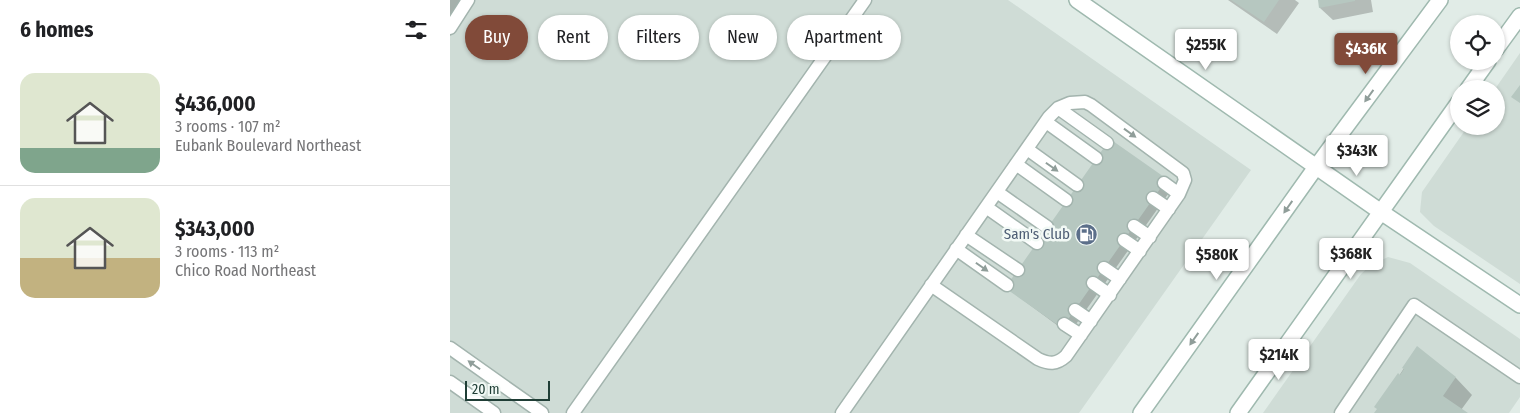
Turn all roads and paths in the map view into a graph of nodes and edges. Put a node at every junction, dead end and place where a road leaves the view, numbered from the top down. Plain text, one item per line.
1 (468, 0) edge
2 (865, 0) edge
3 (1077, 0) edge
4 (1440, 0) edge
5 (1520, 16) edge
6 (450, 28) edge
7 (1505, 37) edge
8 (1058, 108) junction
9 (1450, 115) edge
10 (1046, 122) junction
11 (1107, 143) dead end
12 (1027, 149) junction
13 (1096, 158) dead end
14 (1016, 164) junction
15 (1316, 167) junction
16 (1164, 183) dead end
17 (1077, 185) dead end
18 (997, 192) junction
19 (1179, 194) junction
20 (1153, 198) dead end
21 (1066, 200) dead end
22 (986, 207) junction
23 (1169, 209) junction
24 (1381, 212) junction
25 (1134, 226) dead end
26 (1047, 227) dead end
27 (966, 235) junction
28 (1150, 236) junction
29 (1124, 240) dead end
30 (1036, 243) dead end
31 (956, 249) junction
32 (1140, 251) junction
33 (1104, 268) dead end
34 (1018, 270) dead end
35 (1120, 279) junction
36 (1093, 283) dead end
37 (931, 285) junction
38 (1007, 285) dead end
39 (1110, 295) junction
40 (1520, 305) edge
41 (1075, 310) dead end
42 (1091, 321) junction
43 (1064, 324) dead end
44 (1081, 335) junction
45 (450, 348) edge
46 (1520, 377) edge
47 (450, 382) edge
48 (494, 413) edge
49 (542, 413) edge
50 (573, 413) edge
51 (842, 413) edge
52 (1141, 413) edge
53 (1238, 413) edge
54 (1341, 413) edge

1 - 6 lane
2 - 50 lane
3 - 15 main road
4 -> 15 main road
5 - 7 main road
8 - 10 lane
8 - 11 lane
8 -> 19 lane
9 - 24 main road
10 - 12 lane
10 - 13 lane
12 - 14 lane
12 -> 17 lane
14 - 18 lane
14 - 21 lane
15 - 24 main road
15 -> 52 main road
16 - 19 lane
18 - 22 lane
18 - 26 lane
19 - 23 lane
20 - 23 lane
22 - 27 lane
22 - 30 lane
23 - 28 lane
24 - 40 main road
24 - 53 main road
25 - 28 lane
27 - 31 lane
27 - 34 lane
28 - 32 lane
29 - 32 lane
31 - 37 lane
31 -> 38 lane
32 - 35 lane
33 - 35 lane
35 - 39 lane
36 - 39 lane
37 - 44 lane
37 - 51 lane
39 - 42 lane
41 - 42 lane
42 - 44 lane
43 - 44 lane
49 -> 45 lane
46 - 54 lane
47 - 48 lane

